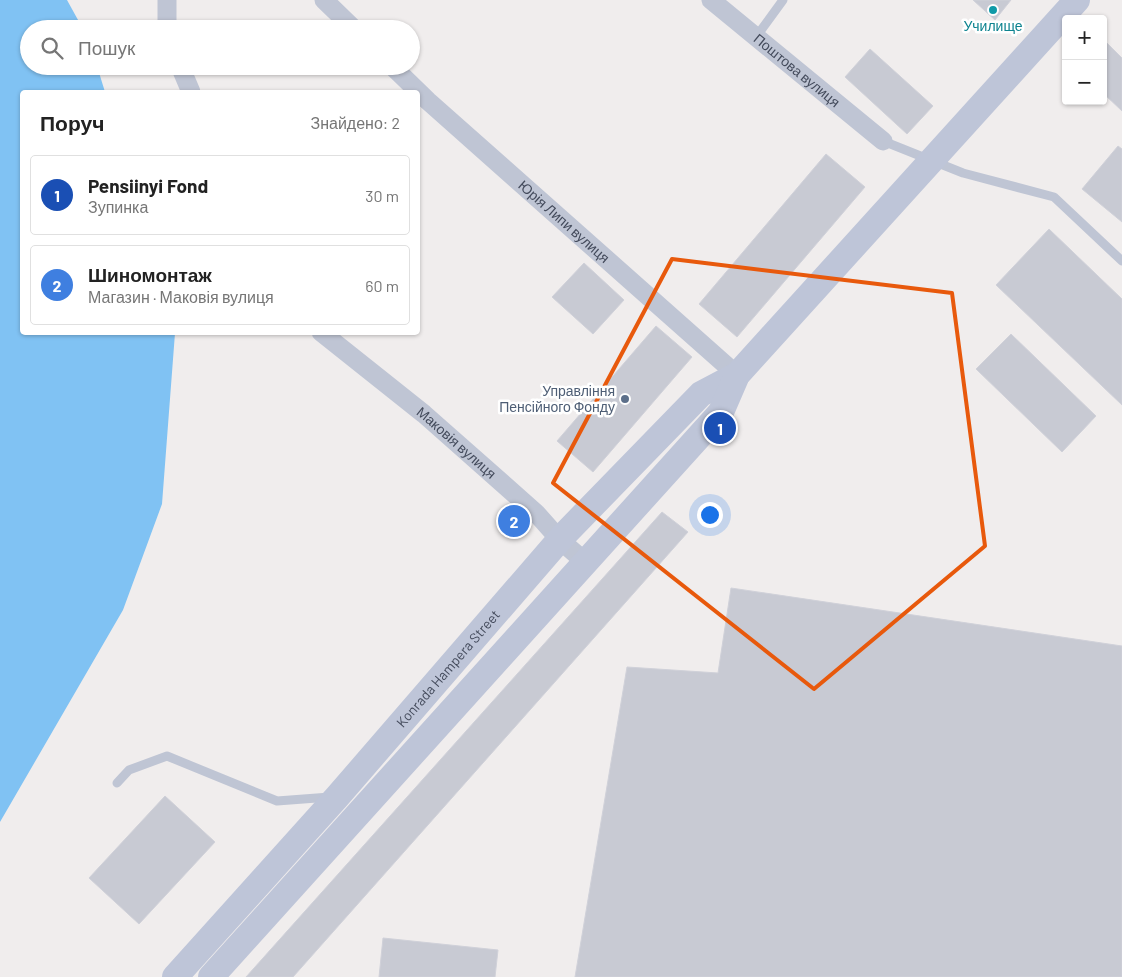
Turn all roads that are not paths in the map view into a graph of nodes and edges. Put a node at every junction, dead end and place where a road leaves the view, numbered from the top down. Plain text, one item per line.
1 (167, 0) edge
2 (324, 0) edge
3 (711, 0) edge
4 (783, 0) edge
5 (1077, 0) edge
6 (167, 20) edge
7 (345, 20) edge
8 (756, 37) junction
9 (184, 75) edge
10 (401, 75) edge
11 (190, 90) edge
12 (417, 90) edge
13 (420, 93) edge
14 (883, 141) joint
15 (1122, 261) edge
16 (325, 335) edge
17 (737, 376) junction
18 (560, 540) junction
19 (584, 561) junction
20 (117, 783) dead end
21 (346, 806) junction
22 (175, 977) edge
23 (211, 977) edge

1 - 6 street
2 - 7 street
3 - 8 street, Поштова вулиця
4 - 8 lane
5 - 17 main road, Konrada Hampera Street
8 - 14 street, Поштова вулиця
9 - 11 street
10 - 12 street, Юрія Липи вулиця
13 - 17 street, Юрія Липи вулиця
14 - 15 lane
16 - 18 street, Маковія вулиця
17 - 18 main road, Konrada Hampera Street
17 - 19 main road, Konrada Hampera Street
18 - 19 street, Маковія вулиця
18 - 21 main road, Konrada Hampera Street
19 - 21 main road, Konrada Hampera Street
20 - 21 lane
21 - 22 main road, Konrada Hampera Street
21 - 23 main road, Konrada Hampera Street

